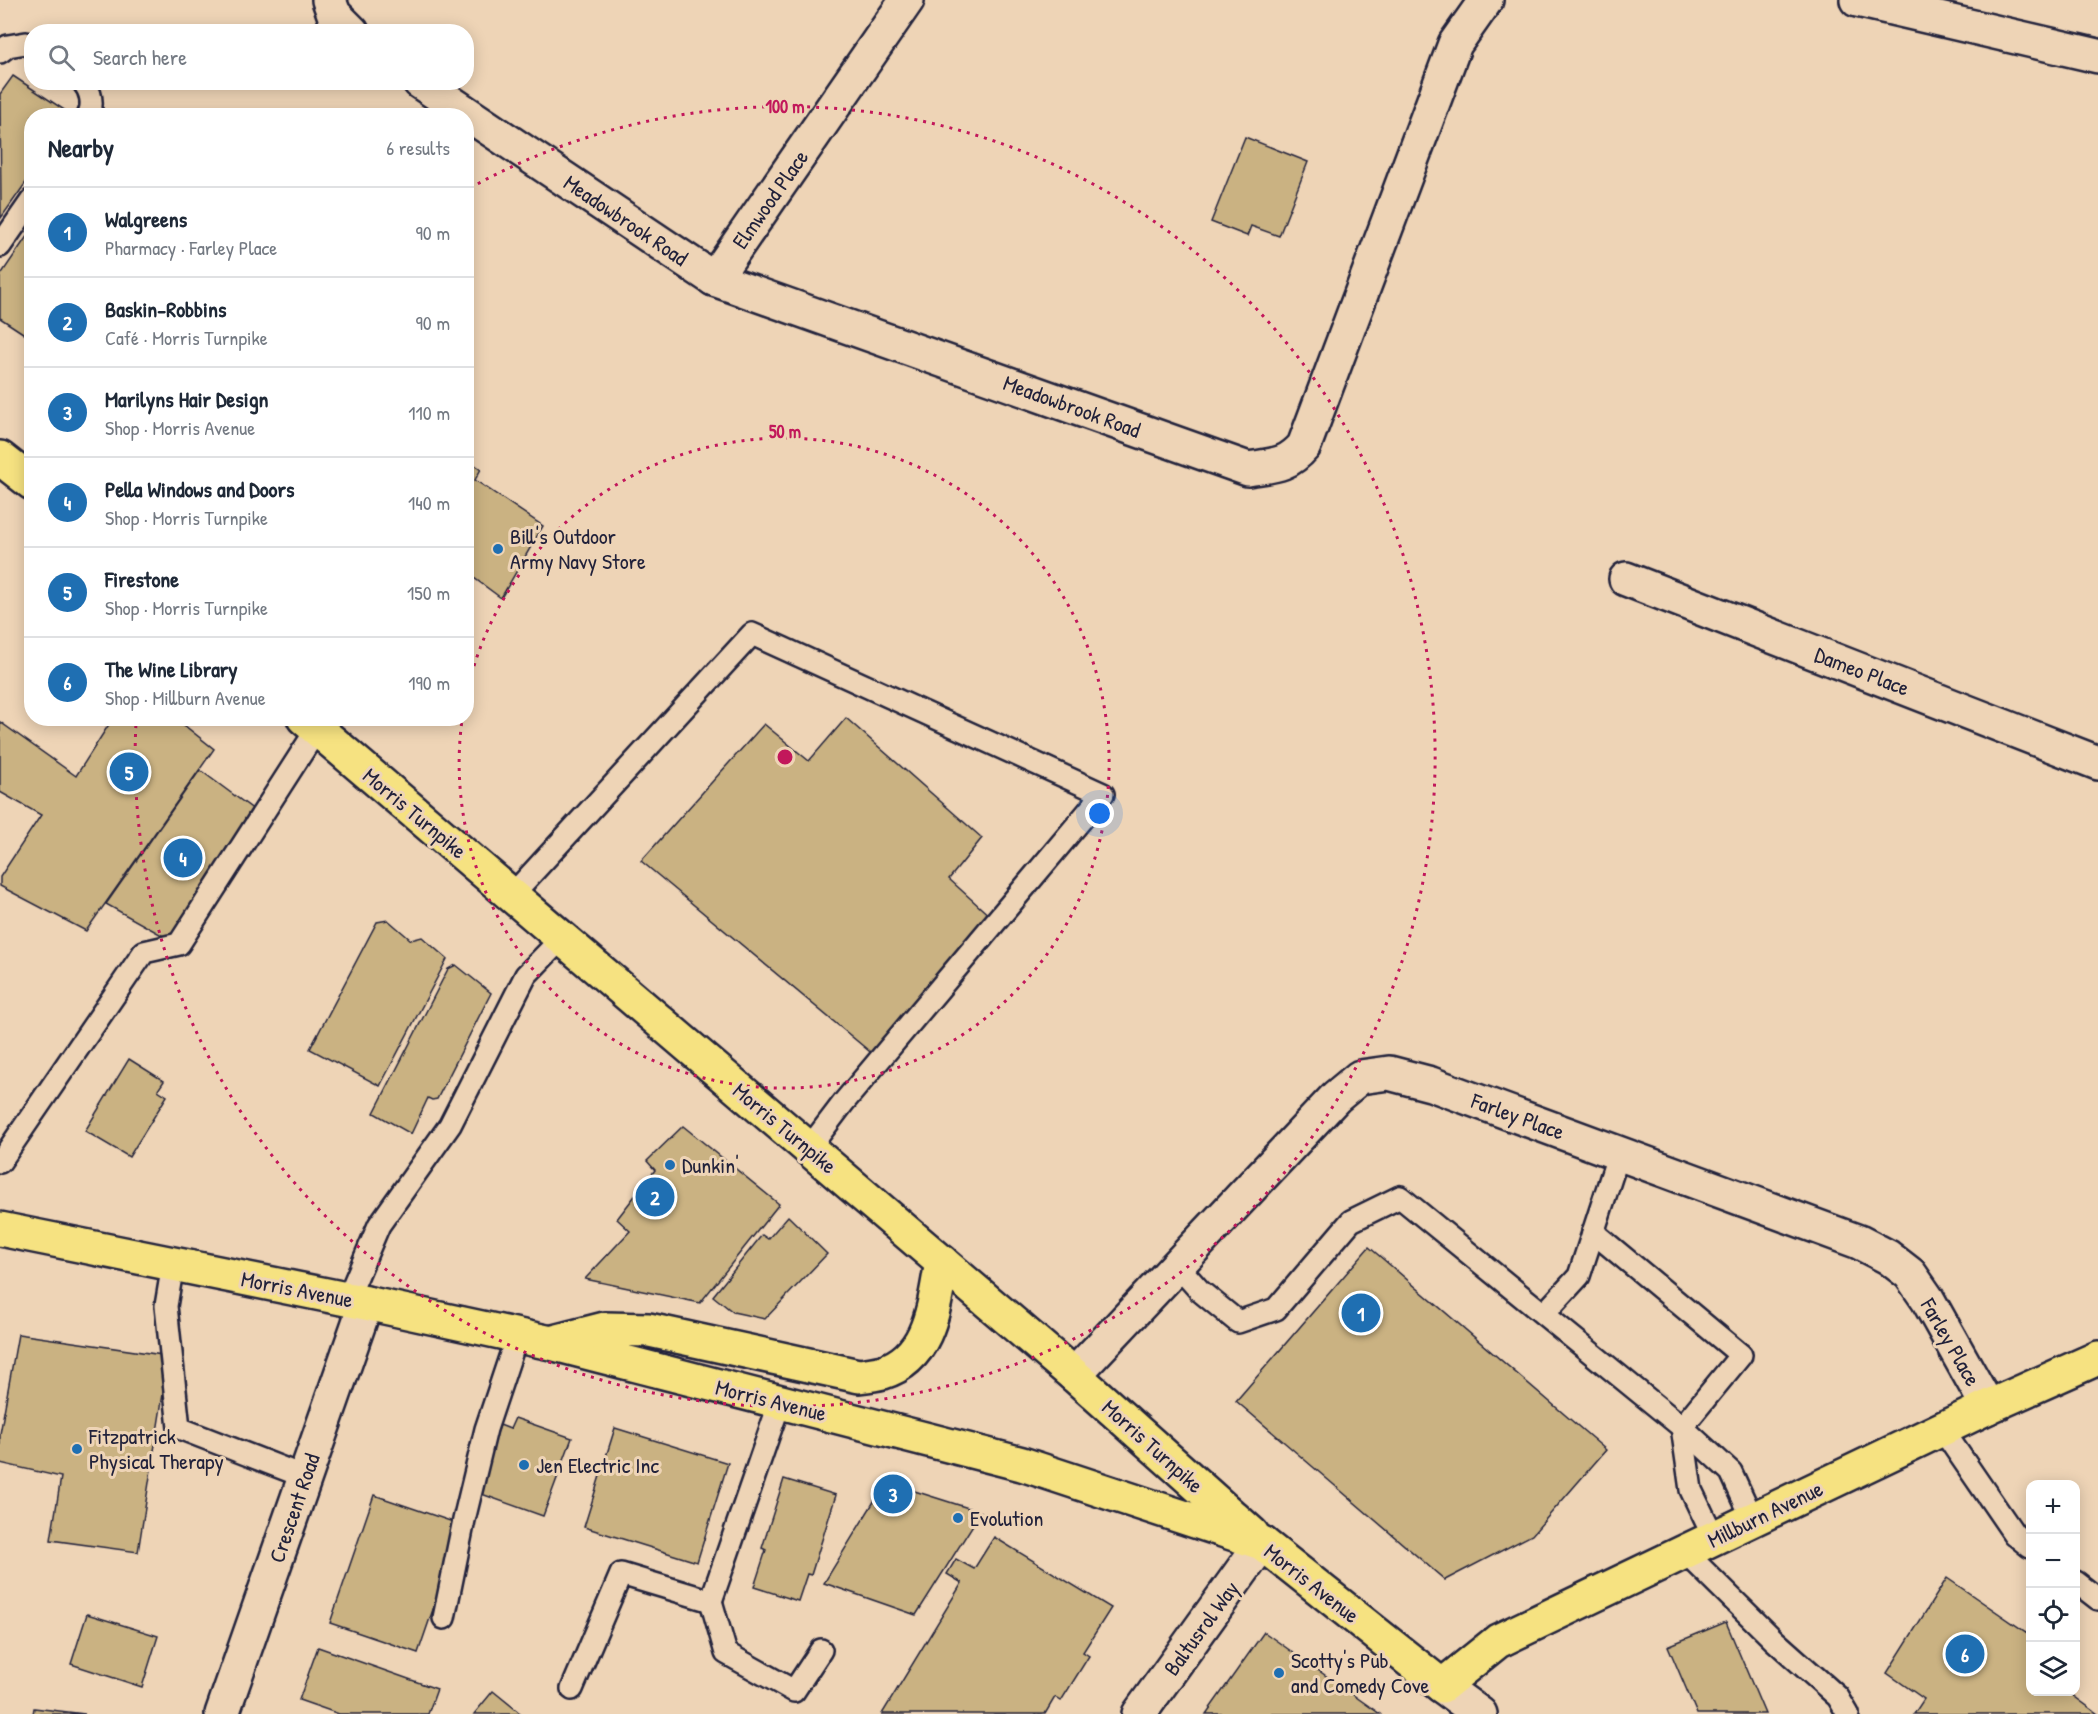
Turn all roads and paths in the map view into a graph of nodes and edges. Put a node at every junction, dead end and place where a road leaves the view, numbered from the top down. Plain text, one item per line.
1 (329, 0) edge
2 (907, 0) edge
3 (1486, 0) edge
4 (1865, 1) edge
5 (344, 24) edge
6 (24, 43) edge
7 (0, 52) edge
8 (2098, 56) edge
9 (88, 90) edge
10 (432, 90) edge
11 (90, 108) edge
12 (459, 108) edge
13 (474, 118) edge
14 (24, 212) edge
15 (0, 246) edge
16 (714, 279) junction
17 (1626, 579) dead end
18 (310, 726) edge
19 (313, 726) edge
20 (2098, 763) edge
21 (512, 896) junction
22 (562, 938) junction
23 (809, 1148) junction
24 (1619, 1153) junction
25 (0, 1162) edge
26 (0, 1229) edge
27 (1593, 1232) junction
28 (942, 1262) junction
29 (173, 1264) junction
30 (1177, 1265) junction
31 (356, 1301) junction
32 (1544, 1314) junction
33 (517, 1336) junction
34 (551, 1343) junction
35 (2098, 1358) edge
36 (1074, 1375) junction
37 (780, 1402) junction
38 (1988, 1407) junction
39 (1682, 1427) junction
40 (1942, 1429) junction
41 (305, 1478) junction
42 (1753, 1520) junction
43 (1714, 1538) junction
44 (1262, 1543) junction
45 (2026, 1543) edge
46 (1685, 1552) junction
47 (2080, 1585) edge
48 (2098, 1599) edge
49 (711, 1601) junction
50 (444, 1618) dead end
51 (821, 1650) dead end
52 (1442, 1686) junction
53 (572, 1689) dead end
54 (222, 1714) edge
55 (1139, 1714) edge
56 (1480, 1714) edge
57 (1848, 1714) edge

1 - 5 street
2 - 16 street, Elmwood Place
3 - 16 street, Meadowbrook Road
4 - 8 street
6 - 7 lane
9 - 11 lane
10 - 12 street, Meadowbrook Road
13 - 16 street, Meadowbrook Road
14 - 15 lane
17 - 20 street, Dameo Place
18 - 25 lane
19 - 21 main road, Morris Turnpike
21 - 22 main road, Morris Turnpike
21 - 23 lane
22 - 23 main road, Morris Turnpike
22 - 31 lane
23 - 28 main road, Morris Turnpike
24 - 27 lane
24 - 30 street, Farley Place
24 - 38 street, Farley Place
26 - 29 main road, Morris Avenue
27 - 32 lane
27 - 39 lane
28 - 34 main road
28 - 36 main road, Morris Turnpike
29 - 31 main road, Morris Avenue
29 - 41 lane
30 - 32 lane
30 - 36 street, Farley Place
31 - 33 main road, Morris Avenue
31 - 41 street, Crescent Road
32 - 39 lane
33 - 34 main road, Morris Avenue
33 - 50 lane
34 - 37 main road, Morris Avenue
35 - 38 main road, Millburn Avenue
36 - 44 main road, Morris Turnpike
37 - 44 main road, Morris Avenue
37 - 49 lane
38 - 40 main road, Millburn Avenue
39 - 42 lane
39 - 43 lane
40 - 42 main road, Millburn Avenue
40 - 45 lane
41 - 54 street, Crescent Road
42 - 43 main road, Millburn Avenue
43 - 46 main road, Millburn Avenue
44 - 52 main road, Morris Avenue
44 - 55 street, Baltusrol Way
46 - 52 main road, Millburn Avenue
46 - 57 lane
47 - 48 lane
49 - 51 lane
49 - 53 lane
52 - 56 street, Morris Avenue

